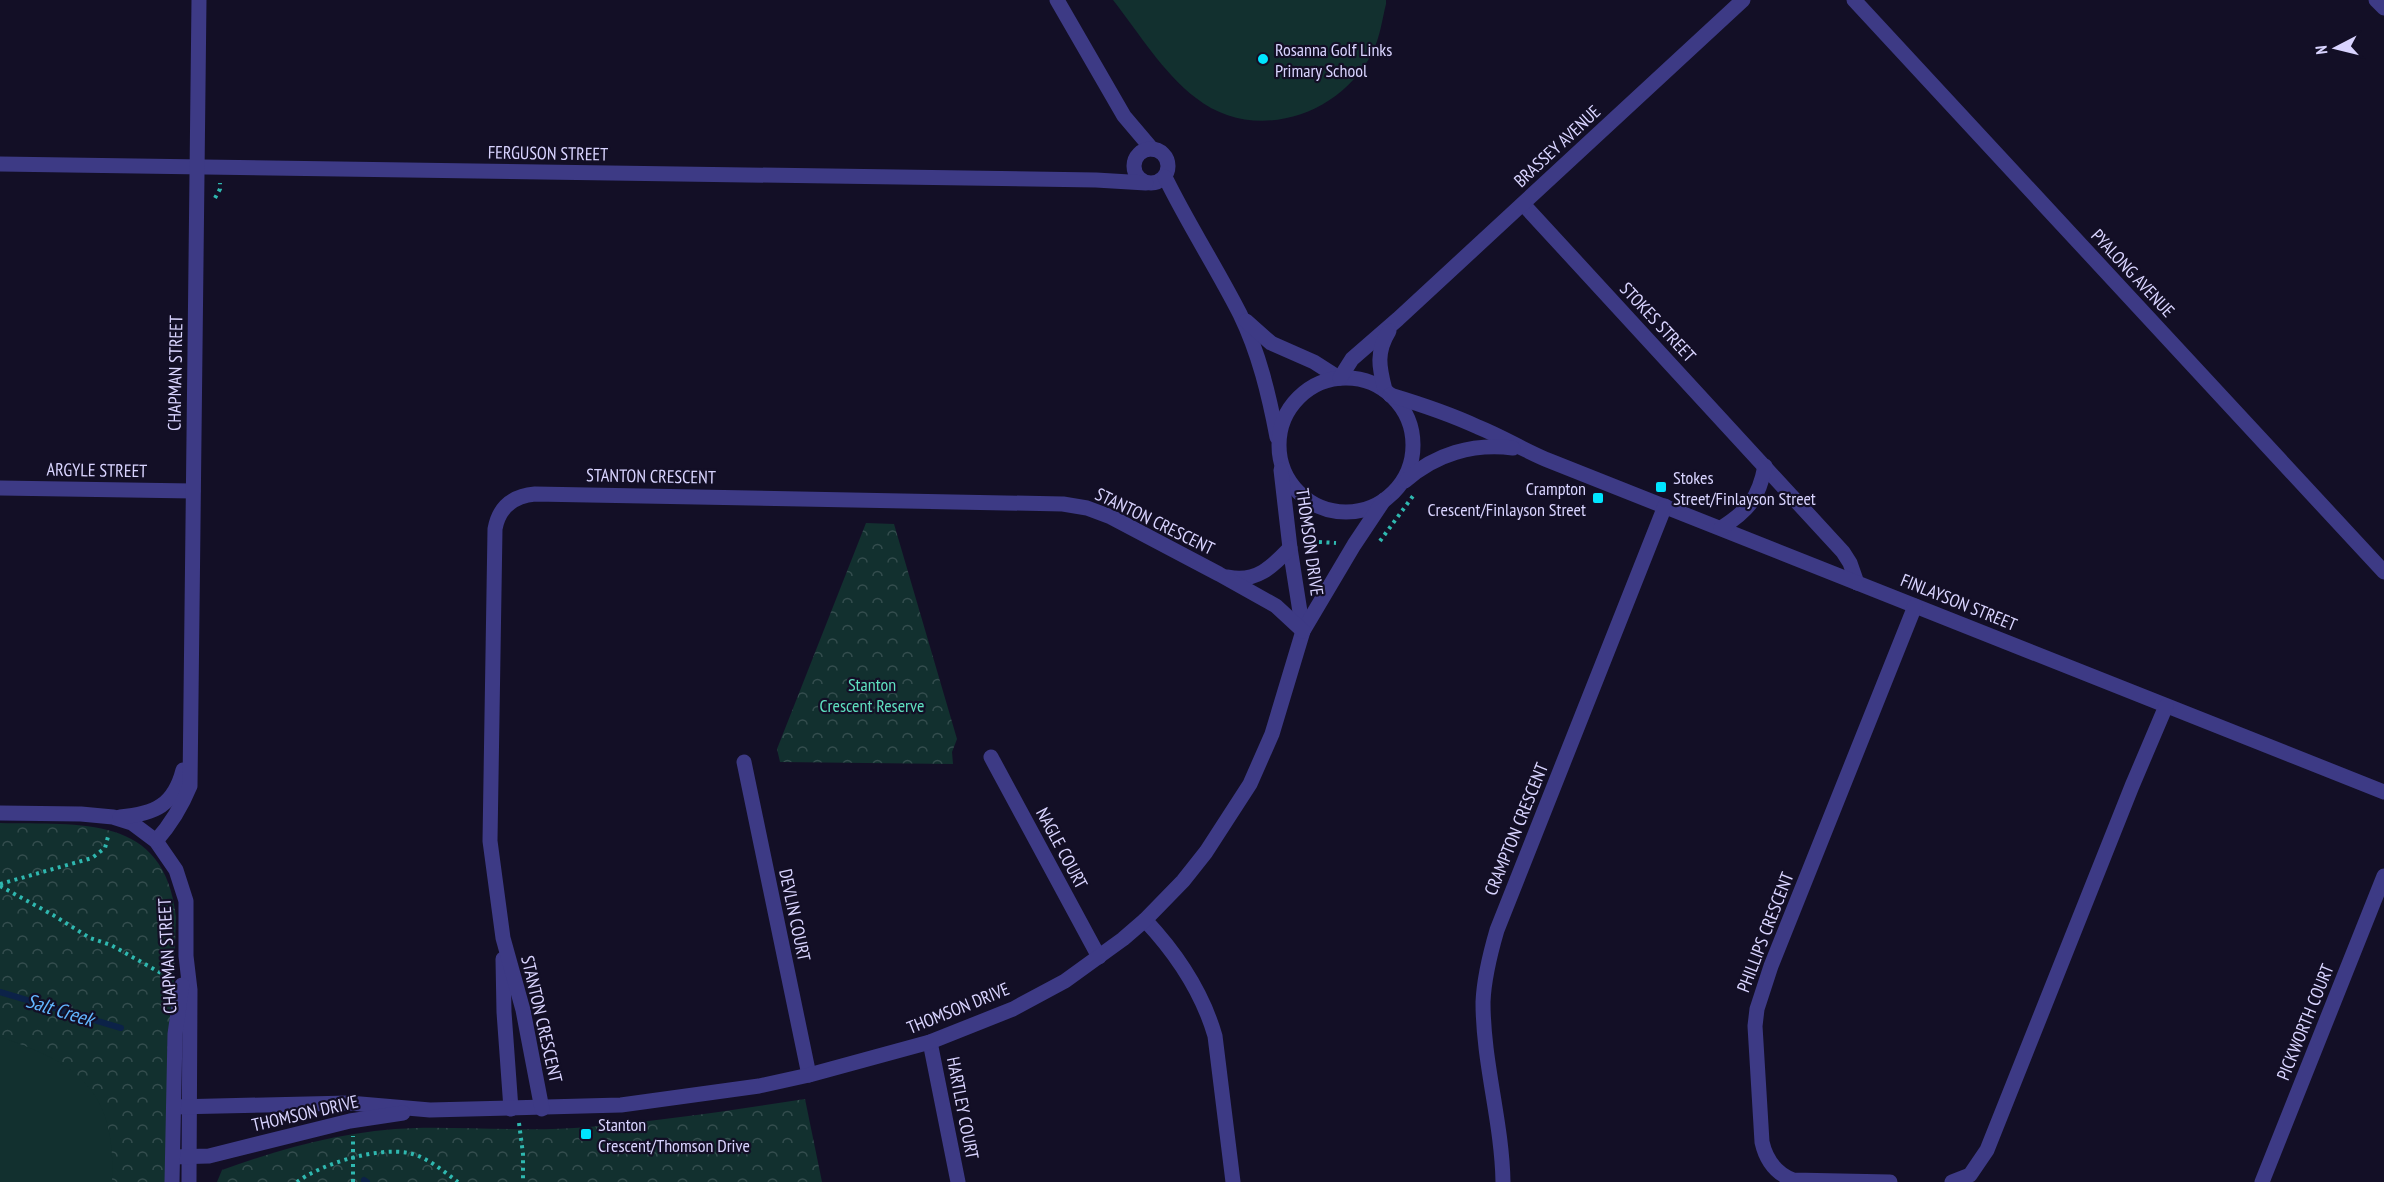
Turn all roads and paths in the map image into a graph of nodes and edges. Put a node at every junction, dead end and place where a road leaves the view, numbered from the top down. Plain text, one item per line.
1 (199, 0) edge
2 (1057, 0) edge
3 (1743, 0) edge
4 (1854, 0) edge
5 (2376, 0) edge
6 (2384, 8) edge
7 (1124, 116) junction
8 (1152, 149) junction
9 (1135, 161) junction
10 (0, 164) edge
11 (197, 167) junction
12 (1096, 180) junction
13 (1154, 181) junction
14 (1522, 204) junction
15 (1240, 315) junction
16 (1398, 319) junction
17 (1339, 378) junction
18 (1388, 392) junction
19 (1519, 448) junction
20 (1279, 452) junction
21 (1765, 466) junction
22 (0, 488) edge
23 (193, 491) junction
24 (1415, 493) dead end
25 (1388, 497) junction
26 (1665, 507) junction
27 (1721, 528) junction
28 (1289, 544) junction
29 (1354, 545) junction
30 (2384, 572) edge
31 (1219, 574) junction
32 (1857, 583) junction
33 (1915, 606) junction
34 (1303, 631) junction
35 (2166, 706) junction
36 (189, 747) junction
37 (991, 757) dead end
38 (744, 762) dead end
39 (2384, 792) edge
40 (0, 813) edge
41 (113, 817) junction
42 (156, 841) junction
43 (2384, 876) edge
44 (0, 885) edge
45 (1145, 920) junction
46 (503, 938) junction
47 (1099, 957) junction
48 (165, 975) dead end
49 (930, 1042) junction
50 (809, 1075) junction
51 (181, 1107) junction
52 (542, 1108) junction
53 (514, 1109) junction
54 (430, 1110) junction
55 (354, 1121) junction
56 (173, 1157) junction
57 (189, 1158) junction
58 (353, 1158) junction
59 (172, 1182) edge
60 (189, 1182) edge
61 (297, 1182) edge
62 (353, 1182) edge
63 (458, 1182) edge
64 (523, 1182) edge
65 (958, 1182) edge
66 (1233, 1182) edge
67 (1503, 1182) edge
68 (1890, 1182) edge
69 (1952, 1182) edge
70 (2262, 1182) edge

1 - 11 street, CHAPMAN STREET
2 - 7 street
3 - 14 street, BRASSEY AVENUE
4 - 30 street, PYALONG AVENUE
5 - 6 street
7 - 8 street
7 - 9 street
8 - 9 street
8 - 13 street
9 - 12 street, FERGUSON STREET
9 - 13 street
10 - 11 street, FERGUSON STREET
11 - 12 street, FERGUSON STREET
11 - 23 street, CHAPMAN STREET
12 - 13 street, FERGUSON STREET
13 - 15 street
14 - 16 street, BRASSEY AVENUE
14 - 21 street, STOKES STREET
15 - 17 street
15 - 20 street
16 - 17 street, BRASSEY AVENUE
16 - 18 street, BRASSEY AVENUE
17 - 18 street
17 - 20 street
18 - 19 street, FINLAYSON STREET
18 - 25 street
19 - 25 street, FINLAYSON STREET
19 - 26 street, FINLAYSON STREET
20 - 25 street
20 - 28 street, THOMSON DRIVE
21 - 27 street
21 - 32 street, STOKES STREET
22 - 23 street, ARGYLE STREET
23 - 36 street, CHAPMAN STREET
24 - 29 path
25 - 29 street, THOMSON DRIVE
26 - 27 street, FINLAYSON STREET
26 - 67 street, CRAMPTON CRESCENT
27 - 32 street, FINLAYSON STREET
28 - 29 path
28 - 31 street, STANTON CRESCENT
28 - 34 street, THOMSON DRIVE
29 - 34 street, THOMSON DRIVE
31 - 34 street, STANTON CRESCENT
31 - 46 street, STANTON CRESCENT
32 - 33 street, FINLAYSON STREET
33 - 35 street, FINLAYSON STREET
33 - 68 street, PHILLIPS CRESCENT
34 - 45 street, THOMSON DRIVE
35 - 39 street, FINLAYSON STREET
35 - 69 street
36 - 41 street, CHAPMAN STREET
36 - 42 street, CHAPMAN STREET
37 - 47 street, NAGLE COURT
38 - 50 street, DEVLIN COURT
40 - 41 street
41 - 42 street
41 - 44 path
42 - 51 street, CHAPMAN STREET
43 - 70 street, PICKWORTH COURT
44 - 48 path
45 - 47 street, THOMSON DRIVE
45 - 66 street
46 - 52 street, STANTON CRESCENT
46 - 53 street, STANTON CRESCENT
47 - 49 street, THOMSON DRIVE
49 - 50 street, THOMSON DRIVE
49 - 65 street, HARTLEY COURT
50 - 52 street, THOMSON DRIVE
51 - 54 street, THOMSON DRIVE
51 - 56 street
51 - 57 street, CHAPMAN STREET
52 - 53 street, THOMSON DRIVE
53 - 54 street, THOMSON DRIVE
53 - 64 path
54 - 55 street, THOMSON DRIVE
55 - 57 street, THOMSON DRIVE
55 - 58 path
56 - 57 street, THOMSON DRIVE
56 - 59 street
57 - 60 street, CHAPMAN STREET
58 - 61 path
58 - 62 path
58 - 63 path

